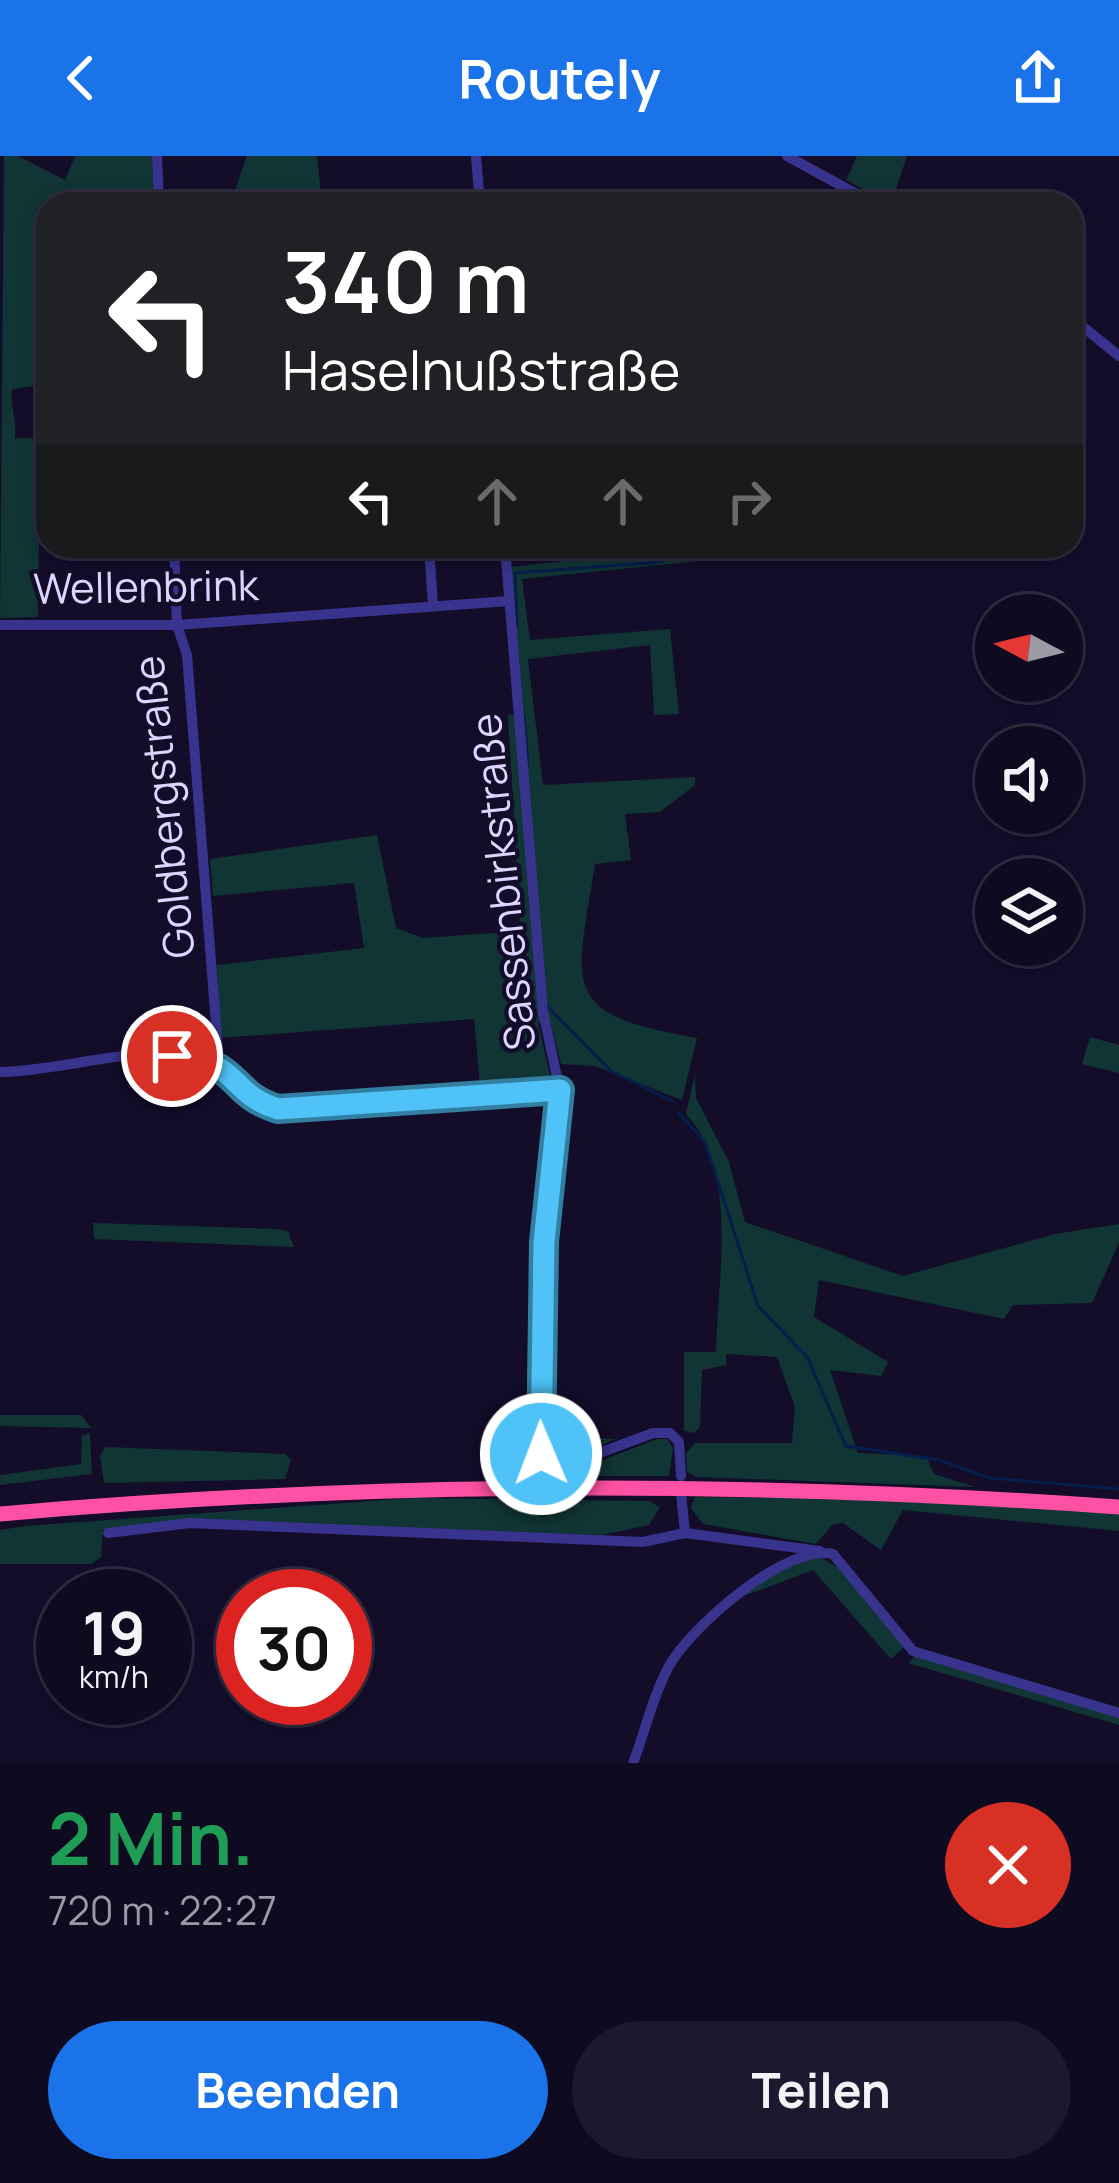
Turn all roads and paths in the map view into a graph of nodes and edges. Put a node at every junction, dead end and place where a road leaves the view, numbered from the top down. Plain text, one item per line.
1 (157, 156) edge
2 (476, 156) edge
3 (787, 156) edge
4 (158, 192) edge
5 (479, 192) edge
6 (853, 192) edge
7 (1083, 327) edge
8 (1119, 356) edge
9 (175, 558) edge
10 (430, 558) edge
11 (506, 558) edge
12 (509, 601) junction
13 (433, 606) junction
14 (0, 625) edge
15 (178, 625) junction
16 (219, 1063) junction
17 (0, 1072) edge
18 (560, 1090) junction
19 (681, 1476) dead end
20 (681, 1492) dead end
21 (1119, 1507) edge
22 (0, 1514) edge
23 (108, 1533) dead end
24 (685, 1533) junction
25 (820, 1551) junction
26 (1119, 1712) edge
27 (633, 1763) edge

1 - 4 street
2 - 5 street
3 - 6 street
7 - 8 street
9 - 15 street, Goldbergstraße
10 - 13 street
11 - 12 street, Sassenbirkstraße
12 - 13 street, Wellenbrink
12 - 18 street, Sassenbirkstraße
13 - 15 street, Wellenbrink
14 - 15 street, Wellenbrink
15 - 16 street, Goldbergstraße
16 - 17 street
16 - 18 street
18 - 19 street, Sassenbirkstraße
20 - 24 street
21 - 22 highway
23 - 24 street
24 - 25 street
25 - 26 street
25 - 27 street

